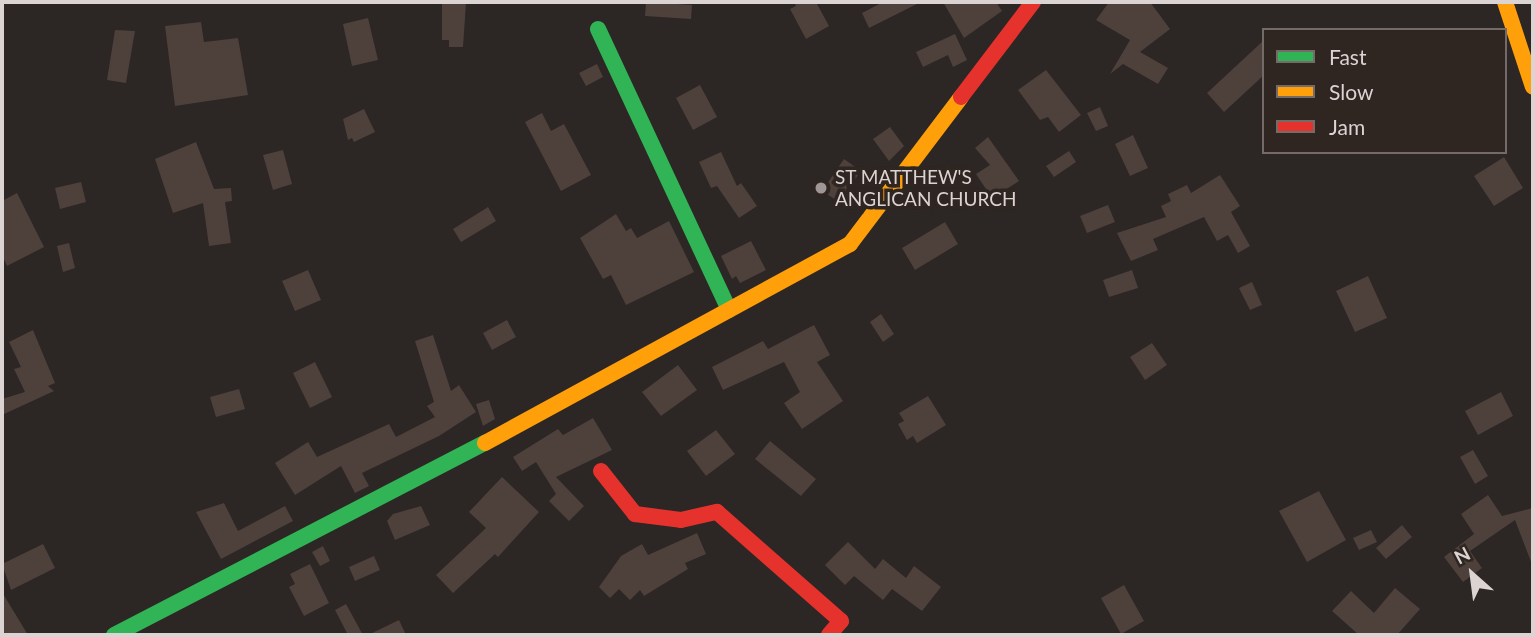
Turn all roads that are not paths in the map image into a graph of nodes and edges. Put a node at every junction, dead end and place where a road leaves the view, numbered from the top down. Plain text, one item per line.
1 (1033, 2) edge
2 (1505, 2) edge
3 (598, 29) dead end
4 (1533, 87) edge
5 (729, 310) junction
6 (601, 471) dead end
7 (114, 635) edge
8 (829, 635) edge

1 - 5 street
2 - 4 street
3 - 5 street
5 - 7 street
6 - 8 street

